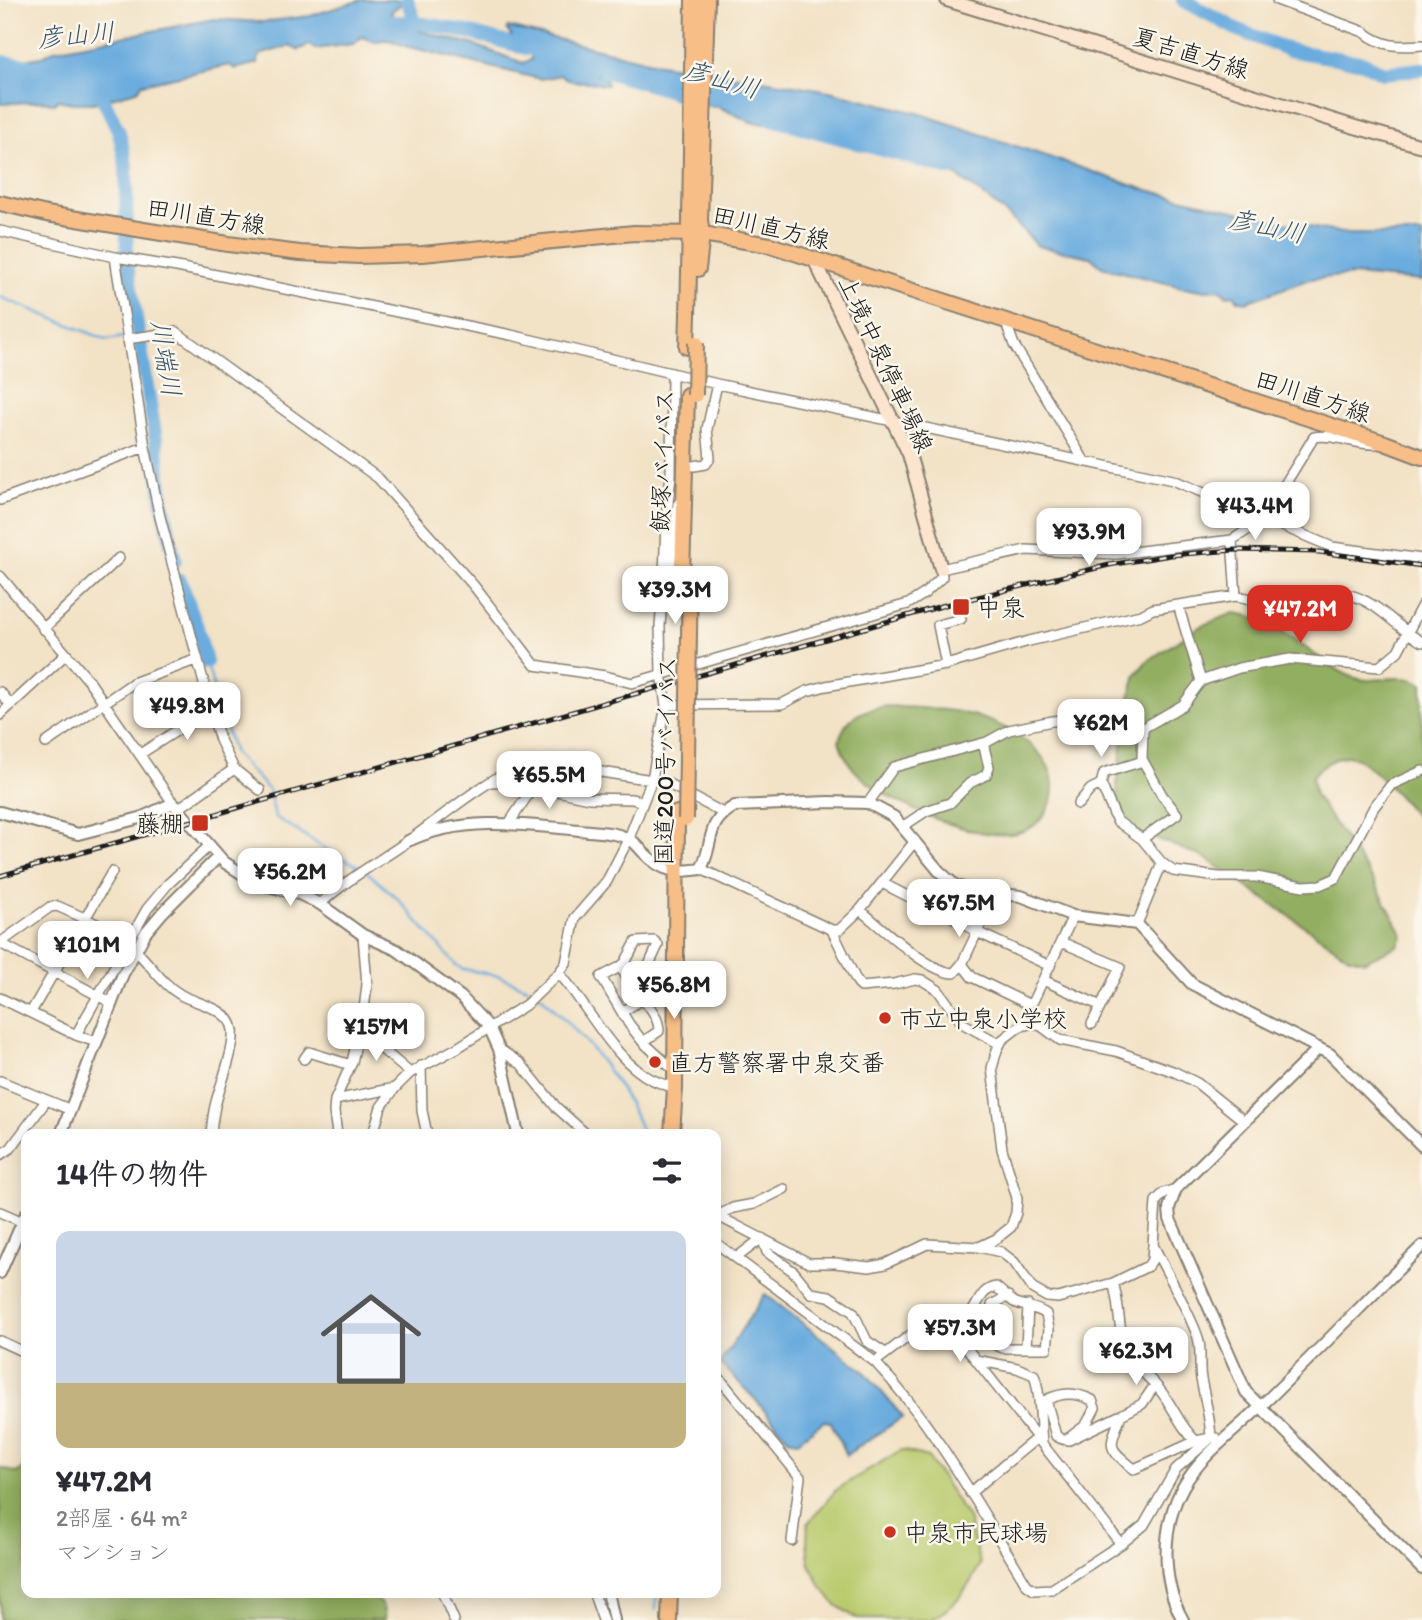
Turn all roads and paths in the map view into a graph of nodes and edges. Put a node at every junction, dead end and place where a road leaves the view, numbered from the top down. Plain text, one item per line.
1 (693, 0) edge
2 (706, 0) edge
3 (947, 0) edge
4 (1277, 0) edge
5 (1422, 45) edge
6 (1422, 146) edge
7 (0, 203) edge
8 (695, 227) junction
9 (0, 231) edge
10 (115, 257) junction
11 (814, 259) junction
12 (1005, 320) junction
13 (127, 339) junction
14 (672, 373) junction
15 (717, 384) junction
16 (691, 395) junction
17 (894, 421) junction
18 (1385, 443) junction
19 (145, 447) junction
20 (1422, 457) edge
21 (1085, 462) junction
22 (694, 466) junction
23 (684, 493) junction
24 (0, 500) edge
25 (1263, 520) junction
26 (1232, 540) junction
27 (119, 558) dead end
28 (1422, 559) edge
29 (941, 569) junction
30 (686, 575) junction
31 (0, 576) edge
32 (664, 576) junction
33 (1236, 596) junction
34 (1178, 605) junction
35 (1422, 605) edge
36 (960, 617) dead end
37 (43, 629) junction
38 (1408, 635) junction
39 (1422, 642) edge
40 (65, 654) junction
41 (198, 659) junction
42 (946, 665) junction
43 (662, 674) junction
44 (1201, 681) junction
45 (0, 692) edge
46 (208, 698) junction
47 (104, 702) junction
48 (11, 705) junction
49 (666, 705) junction
50 (0, 715) edge
51 (1143, 728) junction
52 (46, 743) dead end
53 (983, 743) junction
54 (140, 754) junction
55 (1142, 759) junction
56 (234, 769) junction
57 (1422, 771) edge
58 (652, 779) junction
59 (491, 782) junction
60 (1101, 784) junction
61 (533, 787) junction
62 (260, 790) dead end
63 (643, 802) junction
64 (868, 803) junction
65 (1077, 804) dead end
66 (176, 806) junction
67 (0, 811) edge
68 (723, 813) junction
69 (508, 825) junction
70 (902, 827) junction
71 (629, 838) junction
72 (1142, 839) junction
73 (408, 841) junction
74 (915, 841) junction
75 (209, 846) junction
76 (218, 857) junction
77 (1162, 863) junction
78 (689, 870) junction
79 (112, 872) dead end
80 (882, 883) junction
81 (996, 892) junction
82 (320, 904) junction
83 (860, 910) junction
84 (1073, 916) junction
85 (84, 918) junction
86 (1137, 924) junction
87 (832, 930) junction
88 (977, 932) junction
89 (363, 935) junction
90 (1061, 942) junction
91 (131, 947) junction
92 (962, 964) junction
93 (1050, 966) junction
94 (620, 967) junction
95 (53, 971) junction
96 (559, 973) junction
97 (1043, 980) junction
98 (676, 989) junction
99 (97, 995) junction
100 (639, 996) junction
101 (0, 998) edge
102 (112, 1003) junction
103 (1101, 1006) junction
104 (31, 1012) junction
105 (622, 1012) junction
106 (1092, 1024) dead end
107 (489, 1027) junction
108 (361, 1031) junction
109 (76, 1035) junction
110 (96, 1042) junction
111 (643, 1042) junction
112 (1000, 1044) junction
113 (1319, 1048) junction
114 (499, 1049) junction
115 (303, 1059) dead end
116 (351, 1065) junction
117 (421, 1066) junction
118 (675, 1071) junction
119 (410, 1073) junction
120 (0, 1081) edge
121 (395, 1088) junction
122 (675, 1088) junction
123 (335, 1100) junction
124 (46, 1101) junction
125 (71, 1111) junction
126 (1244, 1121) junction
127 (25, 1129) edge
128 (63, 1129) edge
129 (212, 1129) edge
130 (336, 1129) edge
131 (374, 1129) edge
132 (427, 1129) edge
133 (517, 1129) edge
134 (580, 1129) edge
135 (672, 1129) edge
136 (682, 1129) edge
137 (21, 1135) edge
138 (1422, 1146) edge
139 (0, 1155) edge
140 (784, 1189) dead end
141 (1176, 1189) junction
142 (0, 1212) edge
143 (721, 1213) edge
144 (21, 1217) edge
145 (721, 1218) edge
146 (21, 1225) edge
147 (762, 1238) junction
148 (1152, 1243) junction
149 (1422, 1246) edge
150 (721, 1247) edge
151 (979, 1247) junction
152 (736, 1258) junction
153 (0, 1273) edge
154 (1113, 1283) junction
155 (1008, 1296) junction
156 (1028, 1305) junction
157 (948, 1325) junction
158 (0, 1341) edge
159 (1026, 1348) junction
160 (21, 1351) edge
161 (886, 1353) junction
162 (976, 1360) junction
163 (875, 1362) junction
164 (721, 1380) edge
165 (1155, 1385) junction
166 (1042, 1399) junction
167 (1260, 1407) junction
168 (1121, 1415) junction
169 (1066, 1440) junction
170 (1040, 1441) junction
171 (1196, 1441) junction
172 (1216, 1441) junction
173 (970, 1493) junction
174 (792, 1541) dead end
175 (1121, 1544) junction
176 (1422, 1569) edge
177 (445, 1598) edge
178 (597, 1598) edge
179 (608, 1598) edge
180 (670, 1598) edge
181 (679, 1598) edge
182 (454, 1620) edge
183 (610, 1620) edge
184 (669, 1620) edge
185 (678, 1620) edge
186 (1183, 1620) edge

1 - 8 main road
2 - 8 main road
3 - 6 main road, 夏吉直方線
4 - 5 street
7 - 8 main road, 田川直方線
8 - 11 main road, 田川直方線
8 - 16 main road, 国道200号バイパス, bridge
9 - 10 street
10 - 13 street
10 - 14 street
11 - 12 main road, 田川直方線
11 - 17 main road, 上境中泉停車場線
12 - 18 main road, 田川直方線
12 - 21 street
13 - 19 street
13 - 43 street
14 - 15 street
14 - 32 street
15 - 17 street
15 - 22 street
16 - 22 main road, 国道200号バイパス
16 - 23 main road, 飯塚バイパス
17 - 21 street
17 - 29 main road, 上境中泉停車場線
18 - 20 main road, 田川直方線
18 - 25 street
19 - 24 street
19 - 41 street
21 - 25 street
22 - 30 main road, 国道200号バイパス
23 - 30 main road, 飯塚バイパス
23 - 32 street
25 - 26 street
25 - 28 street
26 - 29 street
26 - 33 street
27 - 37 street
29 - 43 street
30 - 78 main road, 国道200号バイパス, bridge
31 - 37 street
32 - 43 street
33 - 34 street
33 - 38 street
34 - 42 street
34 - 44 street
35 - 38 street
36 - 42 street
37 - 40 street
38 - 39 street
38 - 44 street
40 - 47 street
40 - 48 street
41 - 46 street
41 - 47 street
42 - 49 street
43 - 49 street
44 - 51 street
45 - 48 street
46 - 54 street
46 - 56 street
47 - 52 street
47 - 54 street
48 - 50 street
49 - 58 street
51 - 53 street
51 - 55 street
53 - 64 street
53 - 70 street
54 - 66 street
55 - 60 street
55 - 72 street
56 - 62 street
56 - 66 street
57 - 77 street
58 - 59 street
58 - 63 street
58 - 68 street
59 - 61 street
59 - 73 street
60 - 65 street
60 - 72 street
61 - 63 street
61 - 69 street
63 - 71 street
64 - 68 street
64 - 70 street
66 - 67 street
66 - 75 street
68 - 78 street
69 - 71 street
69 - 73 street
70 - 74 street
71 - 78 street
71 - 96 street
72 - 77 street
73 - 82 street
74 - 80 street
74 - 81 street
75 - 76 street
75 - 91 street
76 - 82 street
76 - 91 street
77 - 86 street
78 - 87 street
78 - 98 main road
78 - 136 main road, 国道200号バイパス
79 - 85 street
80 - 83 street
80 - 88 street
81 - 84 street
81 - 88 street
82 - 89 street
83 - 87 street
83 - 92 street
84 - 86 street
84 - 90 street
85 - 91 street
85 - 95 street
85 - 95 street
86 - 113 street
87 - 112 street
88 - 92 street
88 - 93 street
89 - 107 street
89 - 108 street
90 - 93 street
90 - 103 street
91 - 99 street
91 - 102 street
91 - 129 street
92 - 97 street
93 - 97 street
94 - 100 street
94 - 100 street
94 - 105 street
95 - 99 street
95 - 104 street
96 - 107 street
96 - 122 street
97 - 103 street
98 - 100 street
98 - 118 main road
99 - 102 street
99 - 109 street
100 - 105 street
100 - 111 street
101 - 104 street
102 - 110 street
103 - 106 street
104 - 109 street
105 - 111 street
107 - 114 street
107 - 117 street
108 - 116 street
108 - 119 street
109 - 110 street
110 - 125 street
111 - 118 street
112 - 126 street
112 - 151 street
113 - 126 street
113 - 138 street
114 - 133 street
114 - 134 street
115 - 116 street
116 - 123 street
117 - 119 street
117 - 132 street
118 - 122 main road
119 - 121 street
120 - 124 street
121 - 123 street
121 - 131 street
122 - 135 main road
123 - 130 street
124 - 125 street
124 - 127 street
125 - 128 street
126 - 141 street
137 - 139 street
140 - 143 street
141 - 148 street
141 - 167 street
142 - 144 street
145 - 147 street
146 - 153 street
147 - 151 street
147 - 152 street
147 - 161 street
148 - 154 street
148 - 172 street
149 - 167 street
150 - 152 street
151 - 154 street
152 - 163 street
154 - 165 street
155 - 156 street
155 - 157 street
155 - 159 street
156 - 159 street
156 - 159 street
157 - 161 street
157 - 162 street
158 - 160 street
161 - 163 street
162 - 166 street
162 - 170 street
163 - 173 street
164 - 174 street
165 - 168 street
165 - 171 street
166 - 169 street
166 - 169 street
166 - 170 street
167 - 172 street
167 - 176 street
168 - 169 street
168 - 171 street
170 - 173 street
170 - 175 street
171 - 172 street
172 - 175 street
172 - 186 street
173 - 175 street
177 - 182 street
178 - 183 street
179 - 183 street
180 - 184 main road
181 - 185 main road

